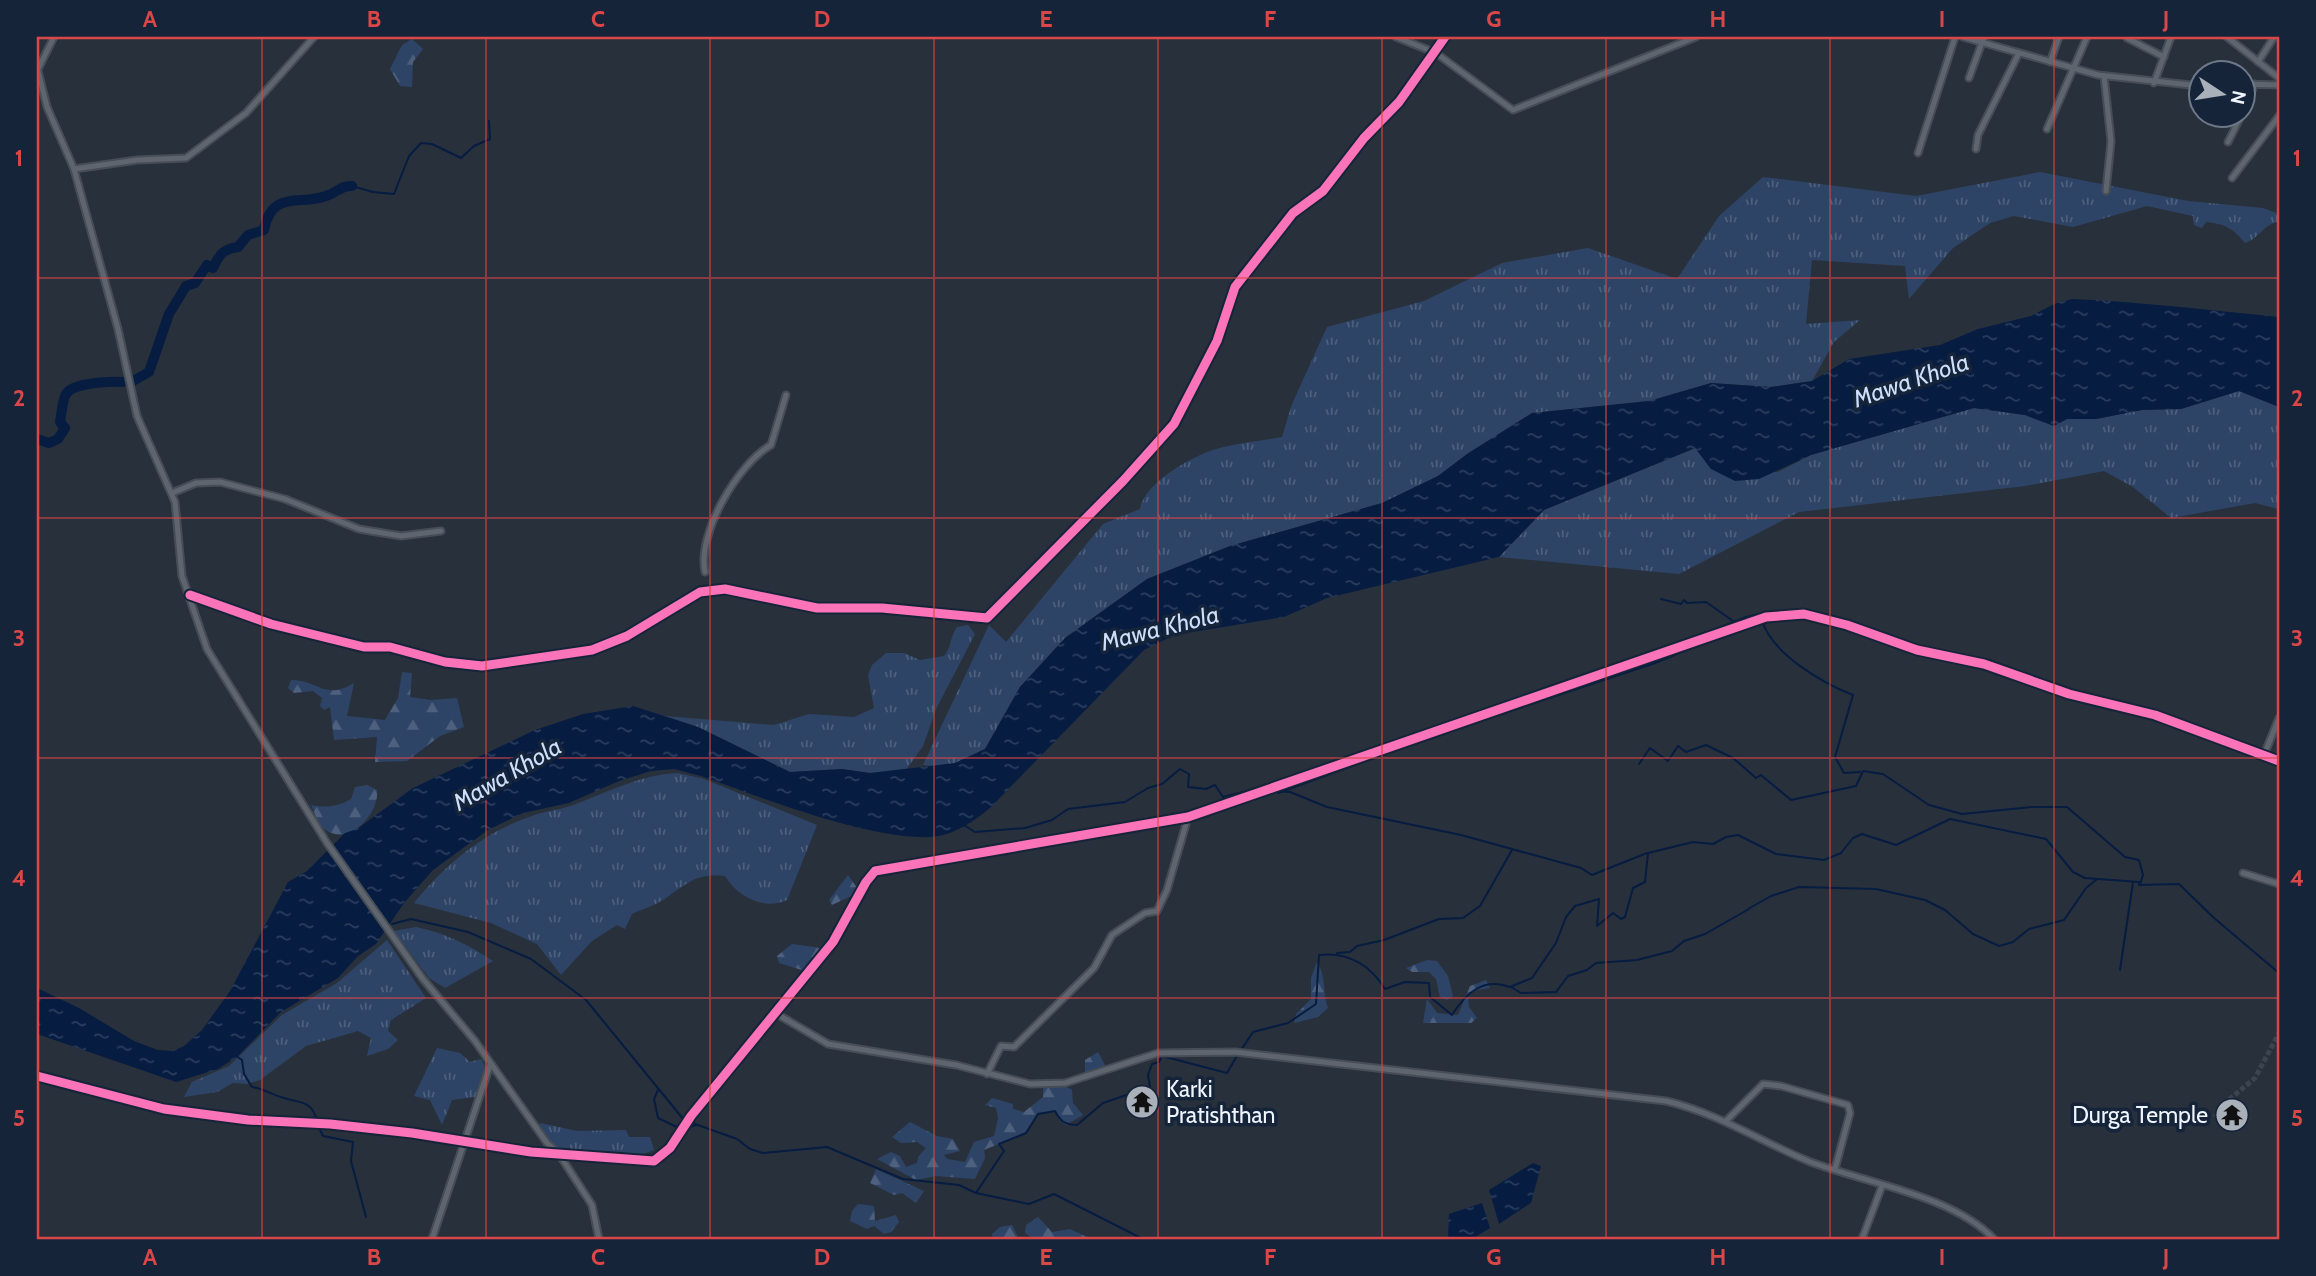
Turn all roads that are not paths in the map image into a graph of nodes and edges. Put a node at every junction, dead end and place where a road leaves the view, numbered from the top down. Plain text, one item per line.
1 (54, 37) edge
2 (314, 37) edge
3 (1396, 37) edge
4 (1445, 37) edge
5 (1696, 37) edge
6 (1955, 37) edge
7 (1963, 37) edge
8 (2059, 37) edge
9 (2087, 37) edge
10 (2127, 37) edge
11 (2171, 37) edge
12 (2274, 37) edge
13 (2231, 38) edge
14 (1983, 40) edge
15 (1436, 53) junction
16 (2019, 53) junction
17 (2164, 57) junction
18 (2050, 62) junction
19 (2258, 62) junction
20 (37, 69) edge
21 (2074, 69) junction
22 (2104, 76) junction
23 (1969, 78) dead end
24 (2279, 78) edge
25 (2154, 83) junction
26 (2256, 84) edge
27 (2186, 85) edge
28 (2279, 85) edge
29 (2279, 116) edge
30 (2047, 129) dead end
31 (2234, 130) edge
32 (2228, 142) dead end
33 (1976, 149) dead end
34 (1919, 153) dead end
35 (75, 169) junction
36 (2232, 178) dead end
37 (2106, 191) dead end
38 (786, 395) dead end
39 (172, 493) junction
40 (441, 531) dead end
41 (705, 572) dead end
42 (190, 596) junction
43 (2279, 719) edge
44 (2264, 755) junction
45 (2279, 761) edge
46 (1188, 817) junction
47 (2243, 873) dead end
48 (2279, 884) edge
49 (777, 1014) junction
50 (490, 1065) junction
51 (987, 1074) junction
52 (37, 1076) edge
53 (1726, 1121) junction
54 (464, 1140) junction
55 (559, 1154) junction
56 (1835, 1170) junction
57 (1882, 1186) junction
58 (432, 1239) edge
59 (599, 1239) edge
60 (1862, 1239) edge
61 (1994, 1239) edge

1 - 20 street
2 - 35 street
3 - 15 street
4 - 15 street
5 - 15 street
6 - 34 street
7 - 14 street
8 - 18 street
9 - 21 street
10 - 17 street
11 - 17 street
12 - 19 street
13 - 19 street
14 - 16 street
14 - 23 street
15 - 42 street
16 - 18 street
16 - 33 street
17 - 25 street
18 - 21 street
19 - 24 street
20 - 35 street
21 - 22 street
21 - 30 street
22 - 25 street
22 - 37 street
25 - 27 street
26 - 28 street
29 - 36 street
31 - 32 street
35 - 39 street
38 - 41 street
39 - 40 street
39 - 42 street
42 - 50 street
43 - 44 street
44 - 45 street
44 - 46 street
46 - 49 street
46 - 51 street
47 - 48 street
49 - 51 street
49 - 55 street
50 - 54 street
50 - 55 street
51 - 53 street
52 - 54 street
53 - 56 street
53 - 56 street
54 - 55 street
54 - 58 street
55 - 59 street
56 - 57 street
57 - 60 street
57 - 61 street

